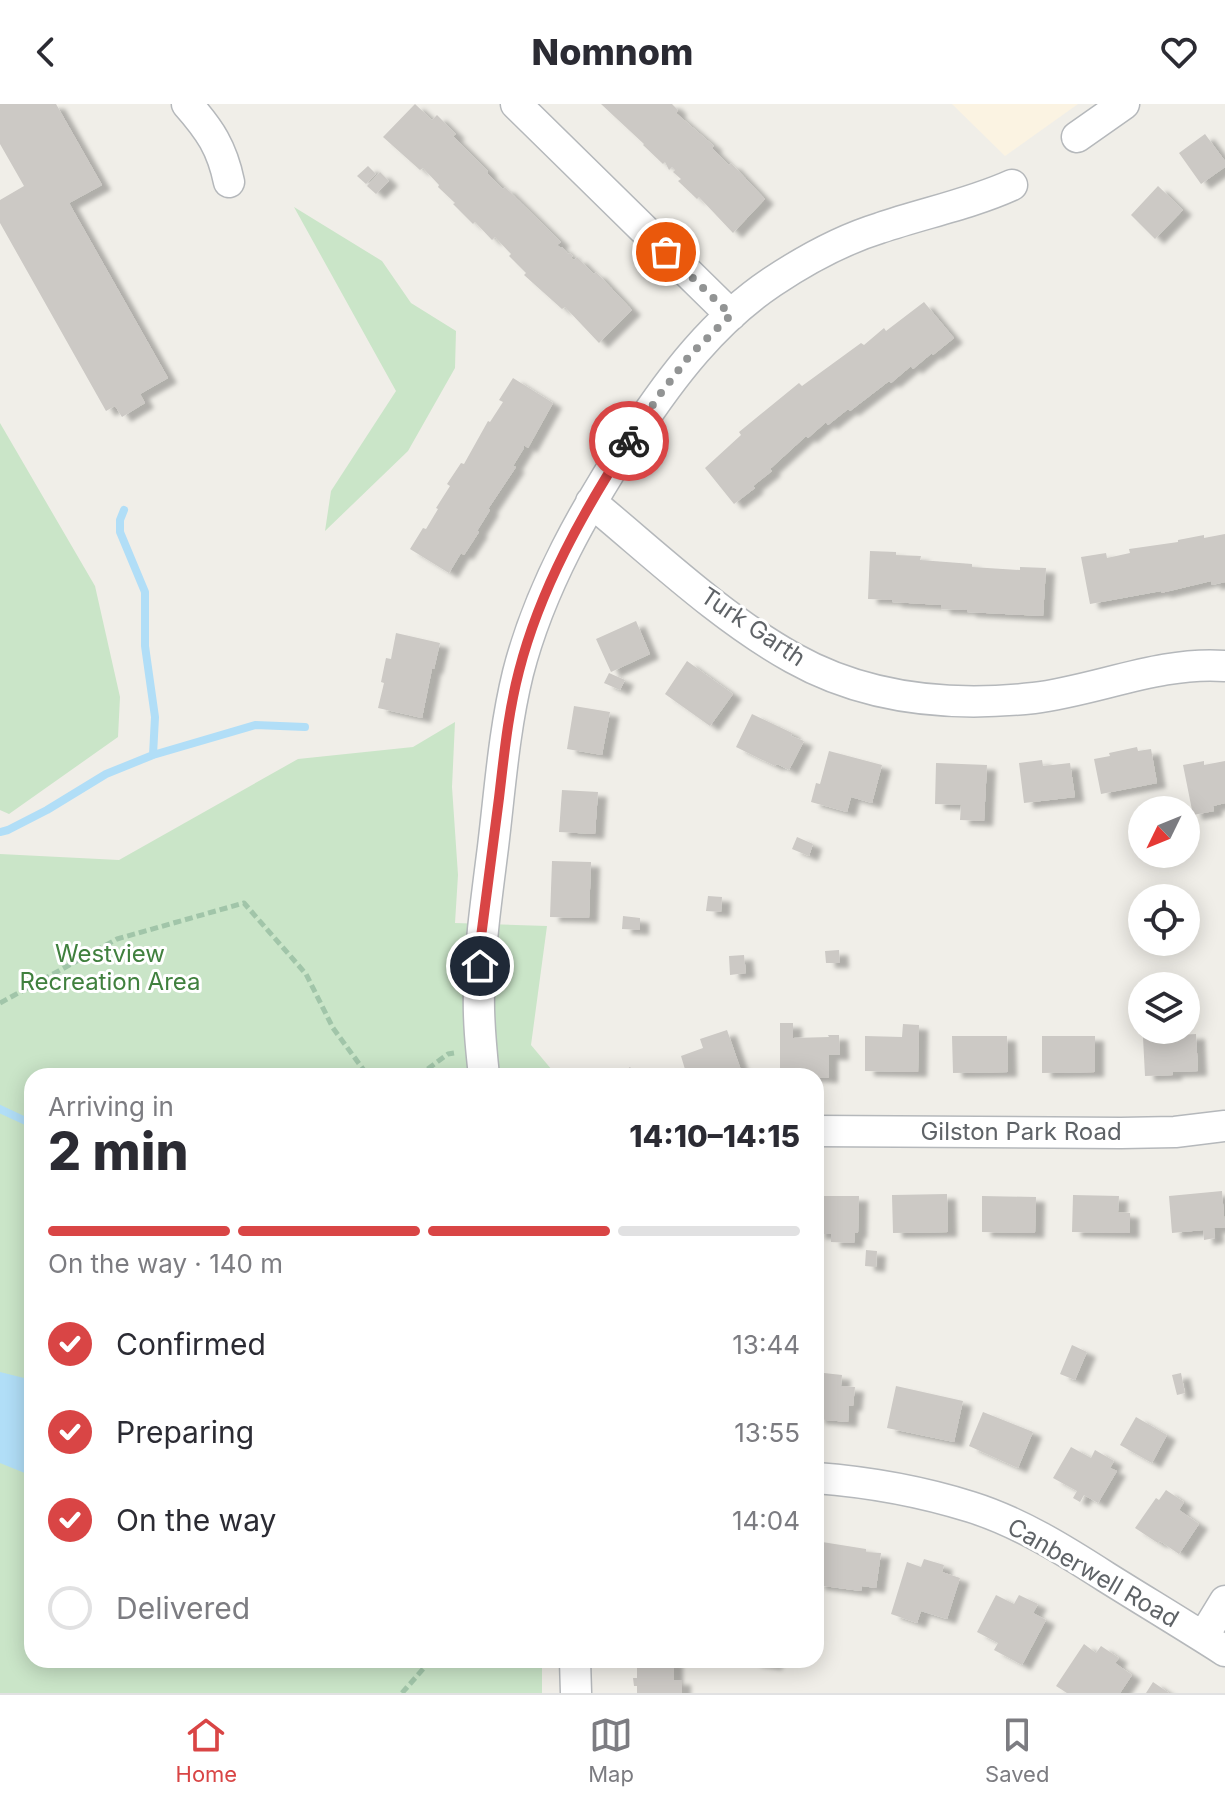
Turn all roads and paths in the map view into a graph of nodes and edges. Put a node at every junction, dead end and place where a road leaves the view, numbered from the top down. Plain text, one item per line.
1 (187, 104) edge
2 (516, 104) edge
3 (1124, 104) edge
4 (1077, 137) dead end
5 (229, 182) dead end
6 (1012, 185) dead end
7 (731, 315) junction
8 (591, 502) junction
9 (1225, 666) edge
10 (0, 1003) edge
11 (483, 1063) edge
12 (362, 1068) edge
13 (429, 1068) edge
14 (1225, 1126) edge
15 (824, 1131) edge
16 (824, 1479) edge
17 (1225, 1601) edge
18 (1214, 1644) edge
19 (424, 1668) edge
20 (575, 1668) edge
21 (402, 1693) edge
22 (576, 1693) edge

1 - 5 street
2 - 7 street
3 - 4 street
6 - 7 street
7 - 8 street
8 - 9 street, Turk Garth
8 - 11 street
10 - 12 path
11 - 13 path
14 - 15 street, Gilston Park Road
16 - 18 street, Canberwell Road
17 - 18 street
19 - 21 path
20 - 22 street

